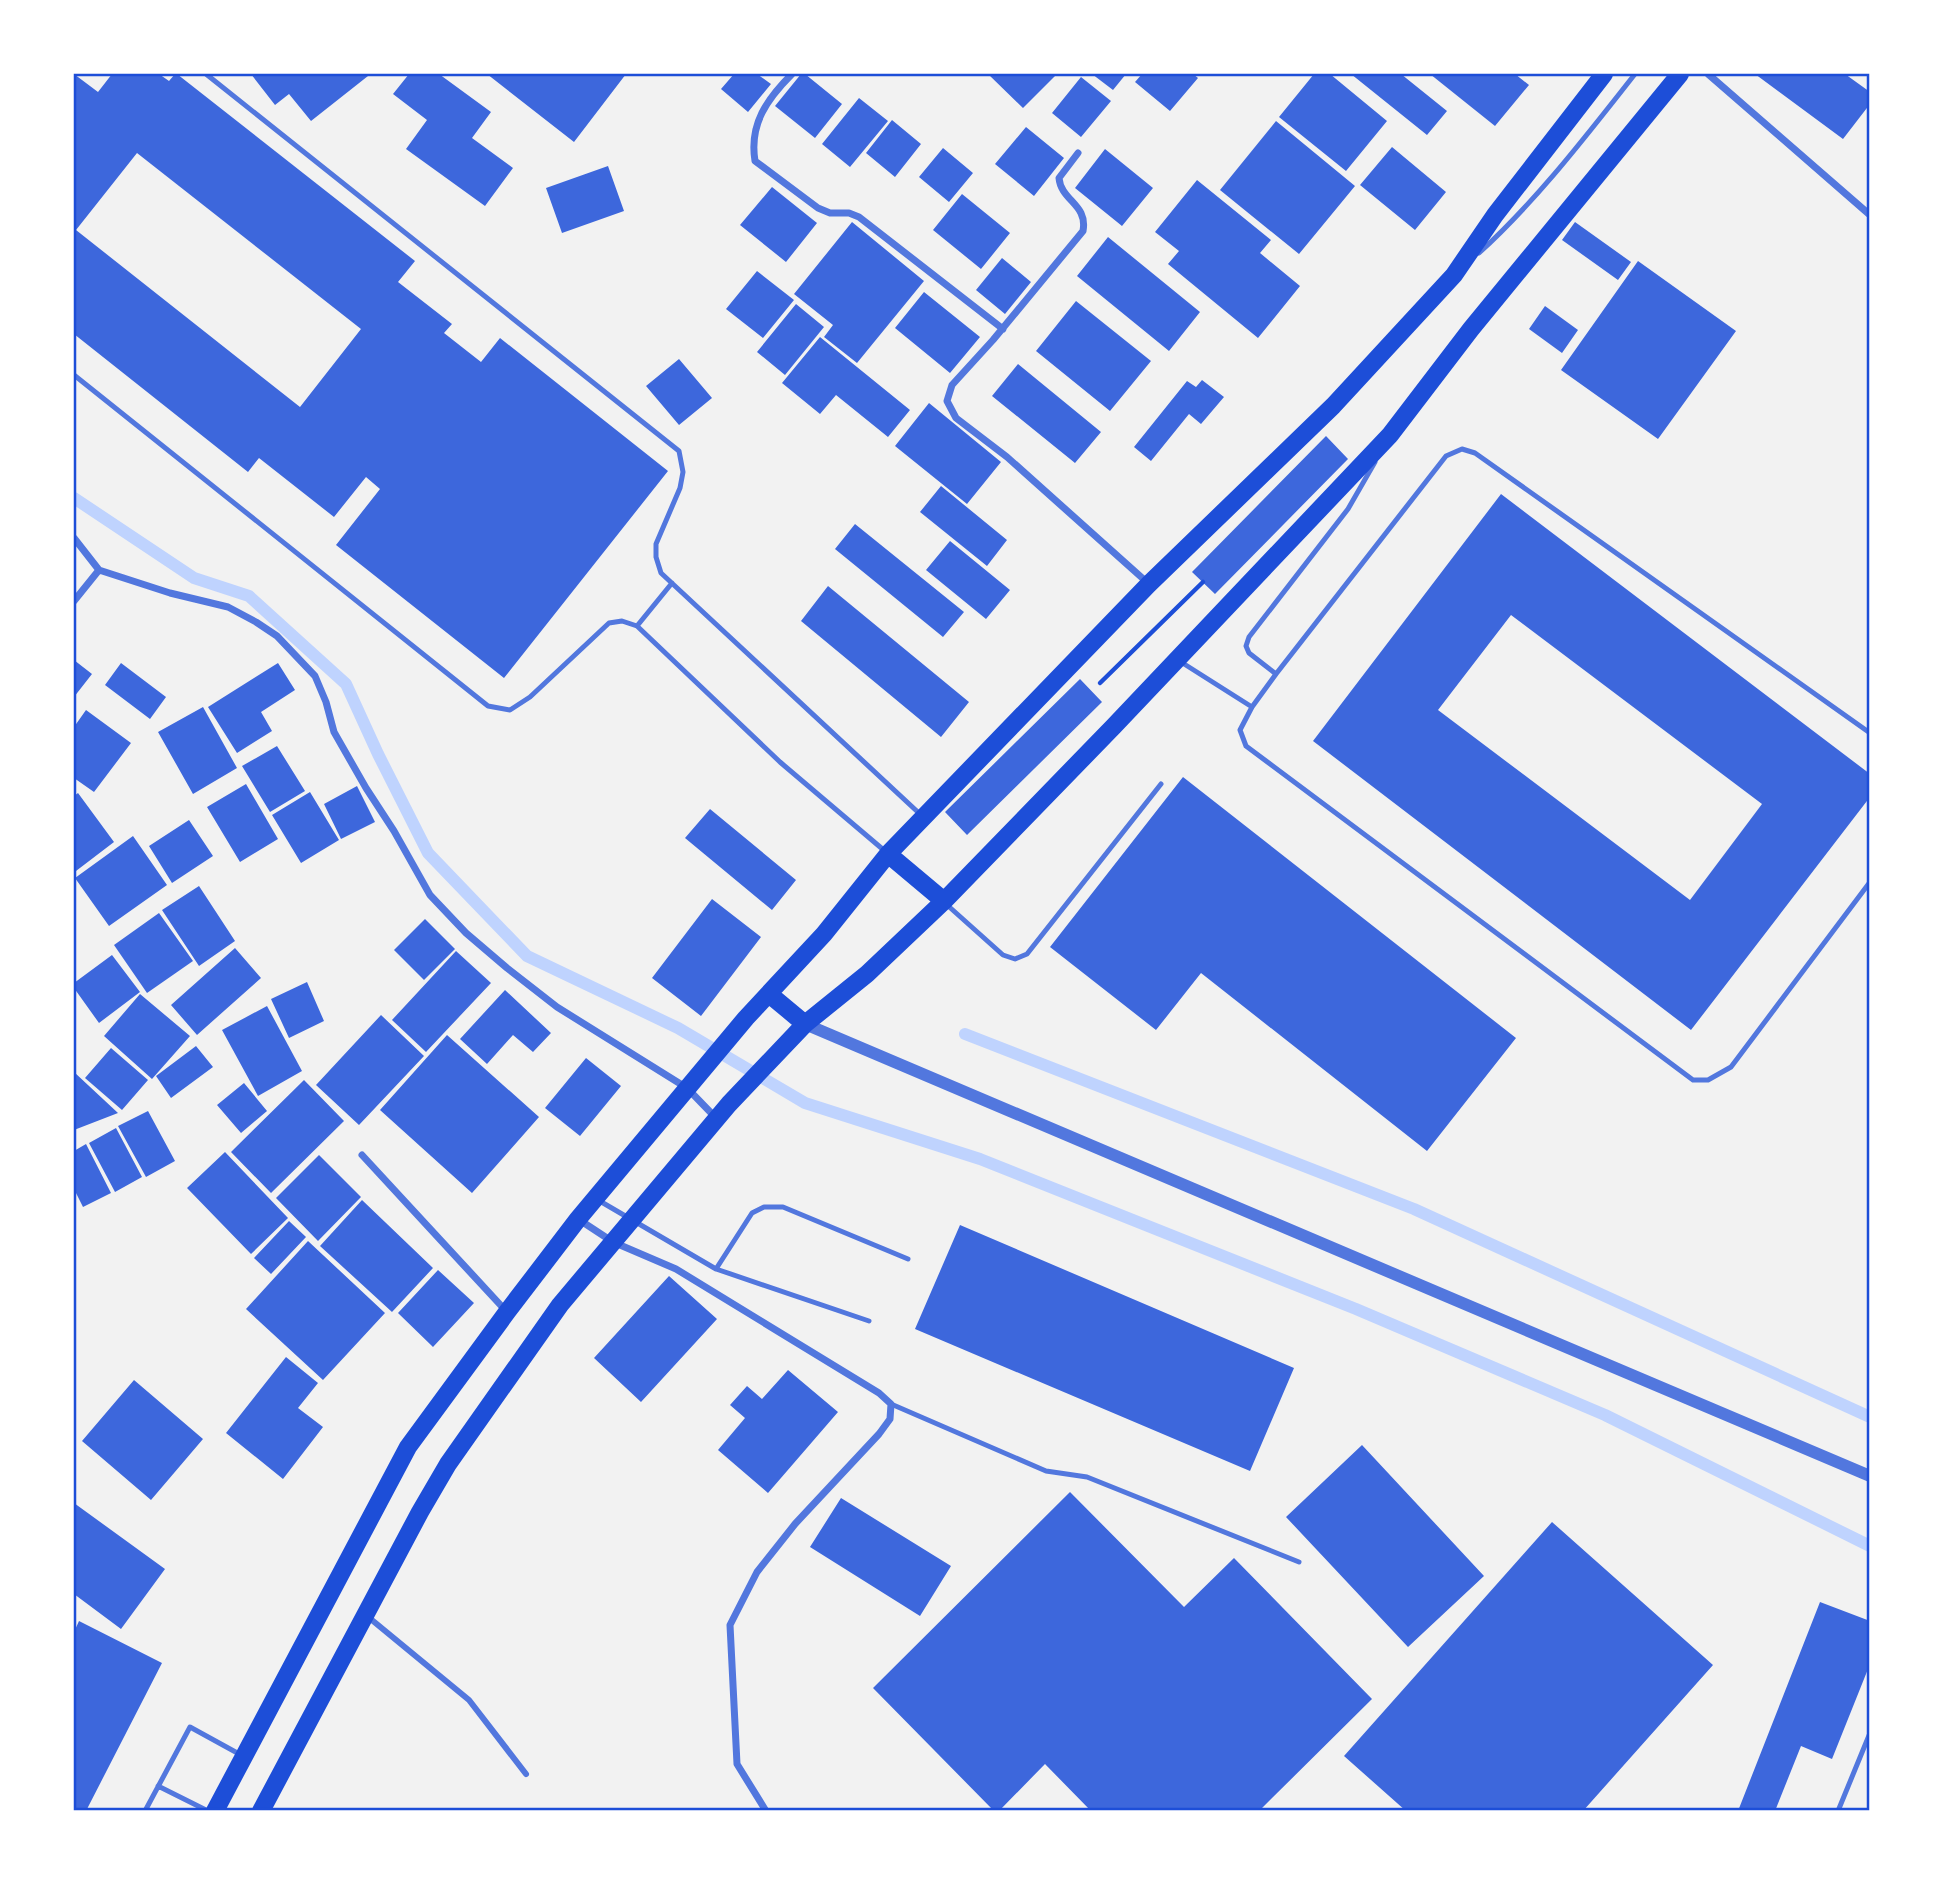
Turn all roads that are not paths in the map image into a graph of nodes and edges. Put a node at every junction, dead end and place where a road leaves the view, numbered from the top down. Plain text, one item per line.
1 (205, 74) edge
2 (792, 74) edge
3 (1604, 74) edge
4 (1635, 74) edge
5 (1680, 74) edge
6 (1708, 74) edge
7 (1078, 153) dead end
8 (1870, 215) edge
9 (1454, 275) junction
10 (1003, 329) junction
11 (74, 375) edge
12 (1390, 435) junction
13 (74, 538) edge
14 (99, 570) junction
15 (672, 583) junction
16 (1149, 584) junction
17 (74, 601) edge
18 (637, 626) junction
19 (1176, 659) junction
20 (1276, 674) junction
21 (1252, 708) junction
22 (1870, 733) edge
23 (1161, 784) dead end
24 (923, 817) junction
25 (888, 854) junction
26 (1870, 882) edge
27 (944, 901) junction
28 (769, 995) junction
29 (805, 1024) junction
30 (687, 1088) junction
31 (716, 1118) junction
32 (362, 1155) dead end
33 (595, 1198) junction
34 (578, 1219) junction
35 (631, 1220) junction
36 (613, 1242) junction
37 (908, 1259) dead end
38 (716, 1269) junction
39 (507, 1312) junction
40 (869, 1321) dead end
41 (891, 1404) junction
42 (1870, 1476) edge
43 (1299, 1562) dead end
44 (366, 1614) junction
45 (1870, 1732) edge
46 (244, 1757) junction
47 (526, 1774) dead end
48 (158, 1786) junction
49 (145, 1811) edge
50 (208, 1811) edge
51 (215, 1811) edge
52 (261, 1811) edge
53 (765, 1811) edge
54 (1838, 1811) edge

1 - 15 lane
2 - 10 street
3 - 9 main road
4 - 9 lane
5 - 12 main road
6 - 8 street
7 - 10 street
9 - 16 main road
10 - 16 street
11 - 18 lane
12 - 19 main road
12 - 20 lane
13 - 14 street
14 - 17 street
14 - 30 street
15 - 18 lane
15 - 24 lane
16 - 24 main road
18 - 25 lane
19 - 21 lane
19 - 27 main road
20 - 21 lane
20 - 22 lane
21 - 26 lane
23 - 27 lane
24 - 25 main road
25 - 27 main road
25 - 28 main road
27 - 29 main road
28 - 29 main road
28 - 30 main road
29 - 31 main road
29 - 42 street
30 - 31 street
30 - 33 main road
31 - 35 main road
32 - 39 street
33 - 34 main road
33 - 35 lane
34 - 36 street
34 - 39 main road
35 - 36 main road
35 - 38 lane
36 - 41 street
36 - 44 main road
37 - 38 lane
38 - 40 lane
39 - 46 main road
41 - 43 lane
41 - 53 street
44 - 47 street
44 - 52 main road
45 - 54 lane
46 - 48 lane
46 - 51 main road
48 - 49 lane
48 - 50 lane

